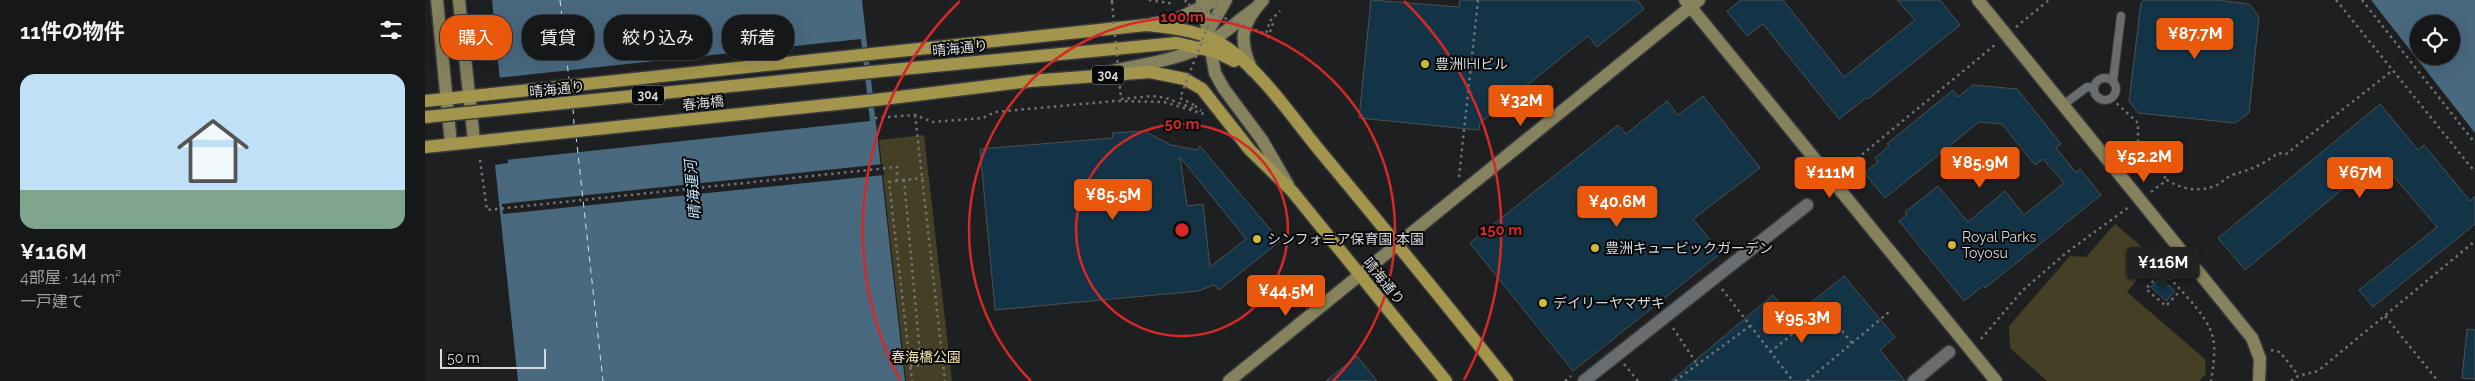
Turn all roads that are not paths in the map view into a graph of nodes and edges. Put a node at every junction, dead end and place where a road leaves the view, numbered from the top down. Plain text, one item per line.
1 (437, 0) edge
2 (459, 0) edge
3 (1217, 0) edge
4 (1226, 0) edge
5 (1978, 0) edge
6 (1692, 2) edge
7 (1259, 4) edge
8 (1206, 7) edge
9 (2121, 16) dead end
10 (1147, 25) junction
11 (1208, 41) junction
12 (1253, 72) junction
13 (1086, 76) junction
14 (2113, 81) junction
15 (2094, 88) junction
16 (470, 96) junction
17 (446, 98) junction
18 (875, 100) joint
19 (425, 101) edge
20 (2063, 105) junction
21 (425, 118) edge
22 (475, 141) junction
23 (451, 144) junction
24 (425, 147) edge
25 (1291, 191) junction
26 (1807, 205) dead end
27 (1398, 244) junction
28 (1360, 275) junction
29 (1949, 352) dead end
30 (1229, 381) edge
31 (1446, 381) edge
32 (1507, 381) edge
33 (1584, 381) edge
34 (1914, 381) edge
35 (1996, 381) edge
36 (2259, 381) edge

1 - 17 street
2 - 16 street
3 - 8 street
4 - 11 street
5 - 20 street
6 - 27 street
6 - 35 street
7 - 11 street
7 - 12 street
8 - 10 street
8 - 11 street
9 - 14 lane
10 - 11 main road, 晴海通り / 304
10 - 16 main road, 晴海通り / 304
11 - 12 main road, 晴海通り / 304
11 - 13 street
11 - 21 main road, 晴海通り / 304, bridge
11 - 25 street
12 - 27 main road, 晴海通り / 304
13 - 18 main road, 晴海通り / 304
13 - 25 main road, 晴海通り / 304
14 - 15 lane
14 - 15 lane
15 - 20 lane
16 - 17 main road, 304
16 - 22 street
17 - 19 main road, 304
17 - 23 street
18 - 22 main road, 春海橋 / 304
20 - 36 street
22 - 23 main road, 304
23 - 24 main road, 304
25 - 28 main road, 晴海通り / 304
26 - 33 street
27 - 28 street
27 - 32 main road, 晴海通り / 304
28 - 30 street
28 - 31 main road, 晴海通り / 304
29 - 34 street

